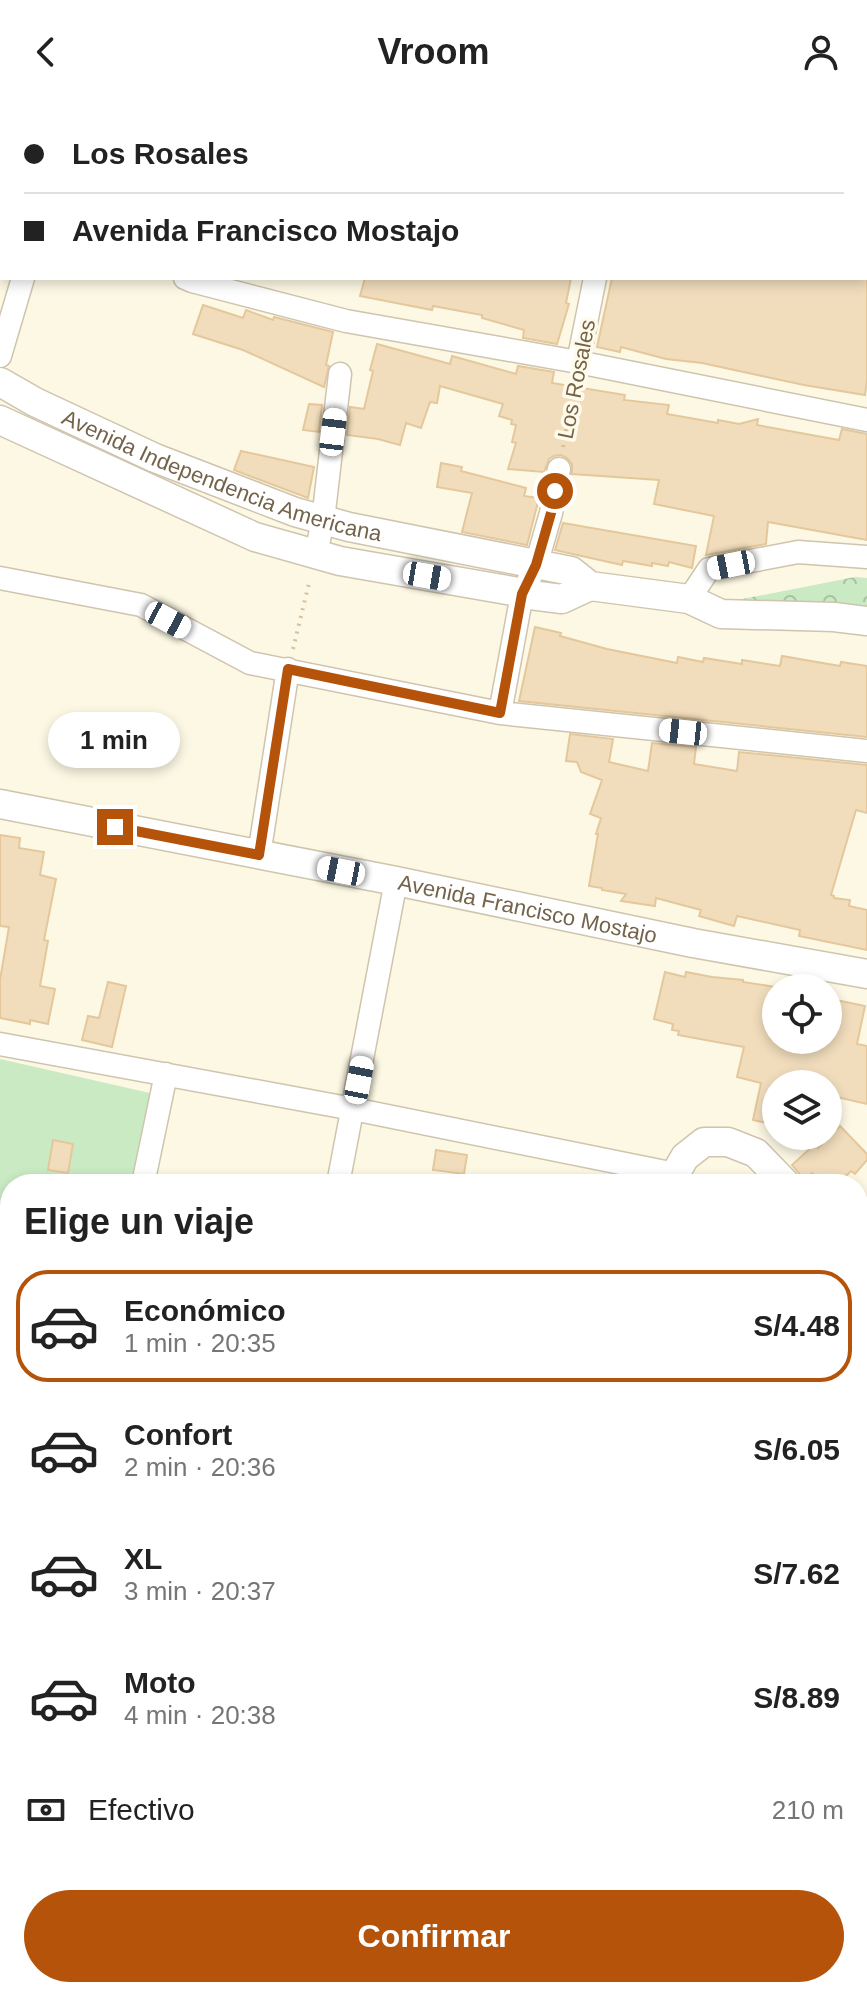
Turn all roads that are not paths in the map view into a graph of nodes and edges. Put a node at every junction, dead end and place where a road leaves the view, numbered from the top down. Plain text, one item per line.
1 (22, 280) edge
2 (192, 280) edge
3 (595, 280) edge
4 (0, 356) edge
5 (578, 362) junction
6 (340, 374) dead end
7 (0, 382) edge
8 (0, 420) edge
9 (867, 420) edge
10 (559, 469) road end
11 (323, 520) junction
12 (316, 554) junction
13 (867, 557) edge
14 (536, 565) junction
15 (0, 578) edge
16 (590, 586) junction
17 (522, 594) junction
18 (689, 599) junction
19 (867, 621) edge
20 (288, 669) junction
21 (500, 713) junction
22 (867, 751) edge
23 (0, 804) edge
24 (259, 855) junction
25 (396, 881) junction
26 (867, 974) edge
27 (0, 1044) edge
28 (166, 1074) junction
29 (353, 1109) junction
30 (145, 1174) edge
31 (340, 1174) edge
32 (653, 1174) edge
33 (678, 1174) edge
34 (776, 1174) edge

1 - 4 street
2 - 5 street
3 - 5 street, Los Rosales
5 - 9 street
6 - 11 street
7 - 11 street, Avenida Independencia Americana
8 - 12 street, Avenida Independencia Americana
10 - 14 street, Los Rosales
11 - 12 street
11 - 14 street, Avenida Independencia Americana
12 - 17 street, Avenida Independencia Americana
13 - 18 street
14 - 16 street, Avenida Independencia Americana
14 - 17 street, Los Rosales
15 - 20 street
16 - 17 street, Avenida Independencia Americana
16 - 18 street, Avenida Independencia Americana
17 - 21 street, Los Rosales
18 - 19 street, Avenida Independencia Americana
20 - 21 street
20 - 24 street
21 - 22 street
23 - 24 street, Avenida Francisco Mostajo
24 - 25 street, Avenida Francisco Mostajo
25 - 26 street, Avenida Francisco Mostajo
25 - 29 street
27 - 28 street
28 - 29 street
28 - 30 street
29 - 31 street
29 - 32 street
33 - 34 street

